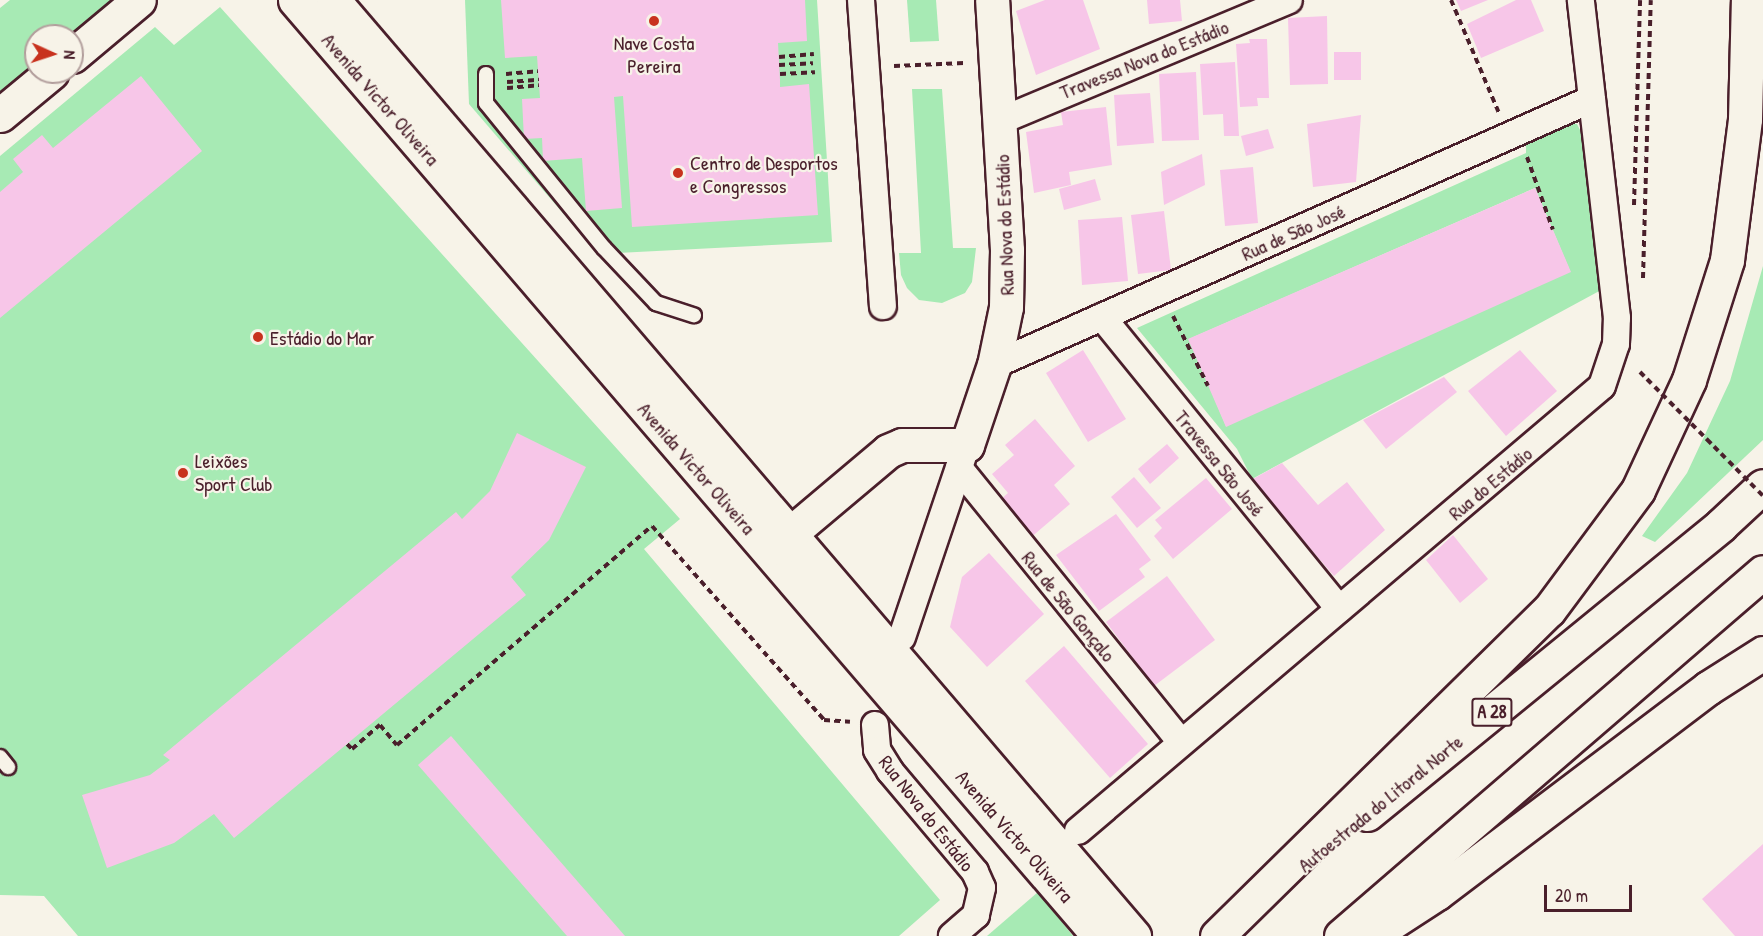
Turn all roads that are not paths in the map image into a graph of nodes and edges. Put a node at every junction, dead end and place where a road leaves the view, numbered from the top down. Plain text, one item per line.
1 (139, 0) edge
2 (296, 0) edge
3 (333, 0) edge
4 (861, 0) edge
5 (992, 0) edge
6 (1289, 0) edge
7 (1581, 0) edge
8 (1729, 0) edge
9 (1748, 0) edge
10 (84, 46) edge
11 (486, 74) dead end
12 (37, 84) edge
13 (1592, 99) junction
14 (0, 115) edge
15 (1000, 121) junction
16 (1737, 188) junction
17 (883, 306) dead end
18 (694, 315) dead end
19 (1102, 317) junction
20 (994, 365) junction
21 (963, 457) junction
22 (1763, 486) edge
23 (779, 543) junction
24 (1763, 572) edge
25 (1339, 609) junction
26 (902, 637) dead end
27 (1763, 653) edge
28 (875, 725) road end
29 (1181, 742) junction
30 (1067, 856) junction
31 (952, 936) edge
32 (1099, 936) edge
33 (1134, 936) edge
34 (1217, 936) edge
35 (1341, 936) edge
36 (1371, 936) edge

1 - 10 main road
2 - 23 main road, Avenida Victor Oliveira
3 - 23 main road, Avenida Victor Oliveira
4 - 17 street
5 - 15 main road, Rua Nova do Estádio
6 - 15 street, Travessa Nova do Estádio
7 - 13 street, Rua do Estádio
8 - 16 main road
9 - 16 main road
11 - 18 lane
12 - 14 main road
13 - 19 street, Rua de São José
13 - 25 street, Rua do Estádio
15 - 20 main road, Rua Nova do Estádio
16 - 34 main road
19 - 20 street, Rua de São José
19 - 25 street, Travessa São José
20 - 21 main road, Rua Nova do Estádio
21 - 23 main road
21 - 26 street, Rua Nova do Estádio
21 - 29 street, Rua de São Gonçalo
22 - 34 main road, Autoestrada do Litoral Norte / A 28
23 - 30 main road, Avenida Victor Oliveira
24 - 35 main road
25 - 29 street, Rua do Estádio
27 - 36 main road
28 - 31 street, Rua Nova do Estádio
29 - 30 street, Rua do Estádio
30 - 32 main road, Avenida Victor Oliveira
30 - 33 main road, Avenida Victor Oliveira

